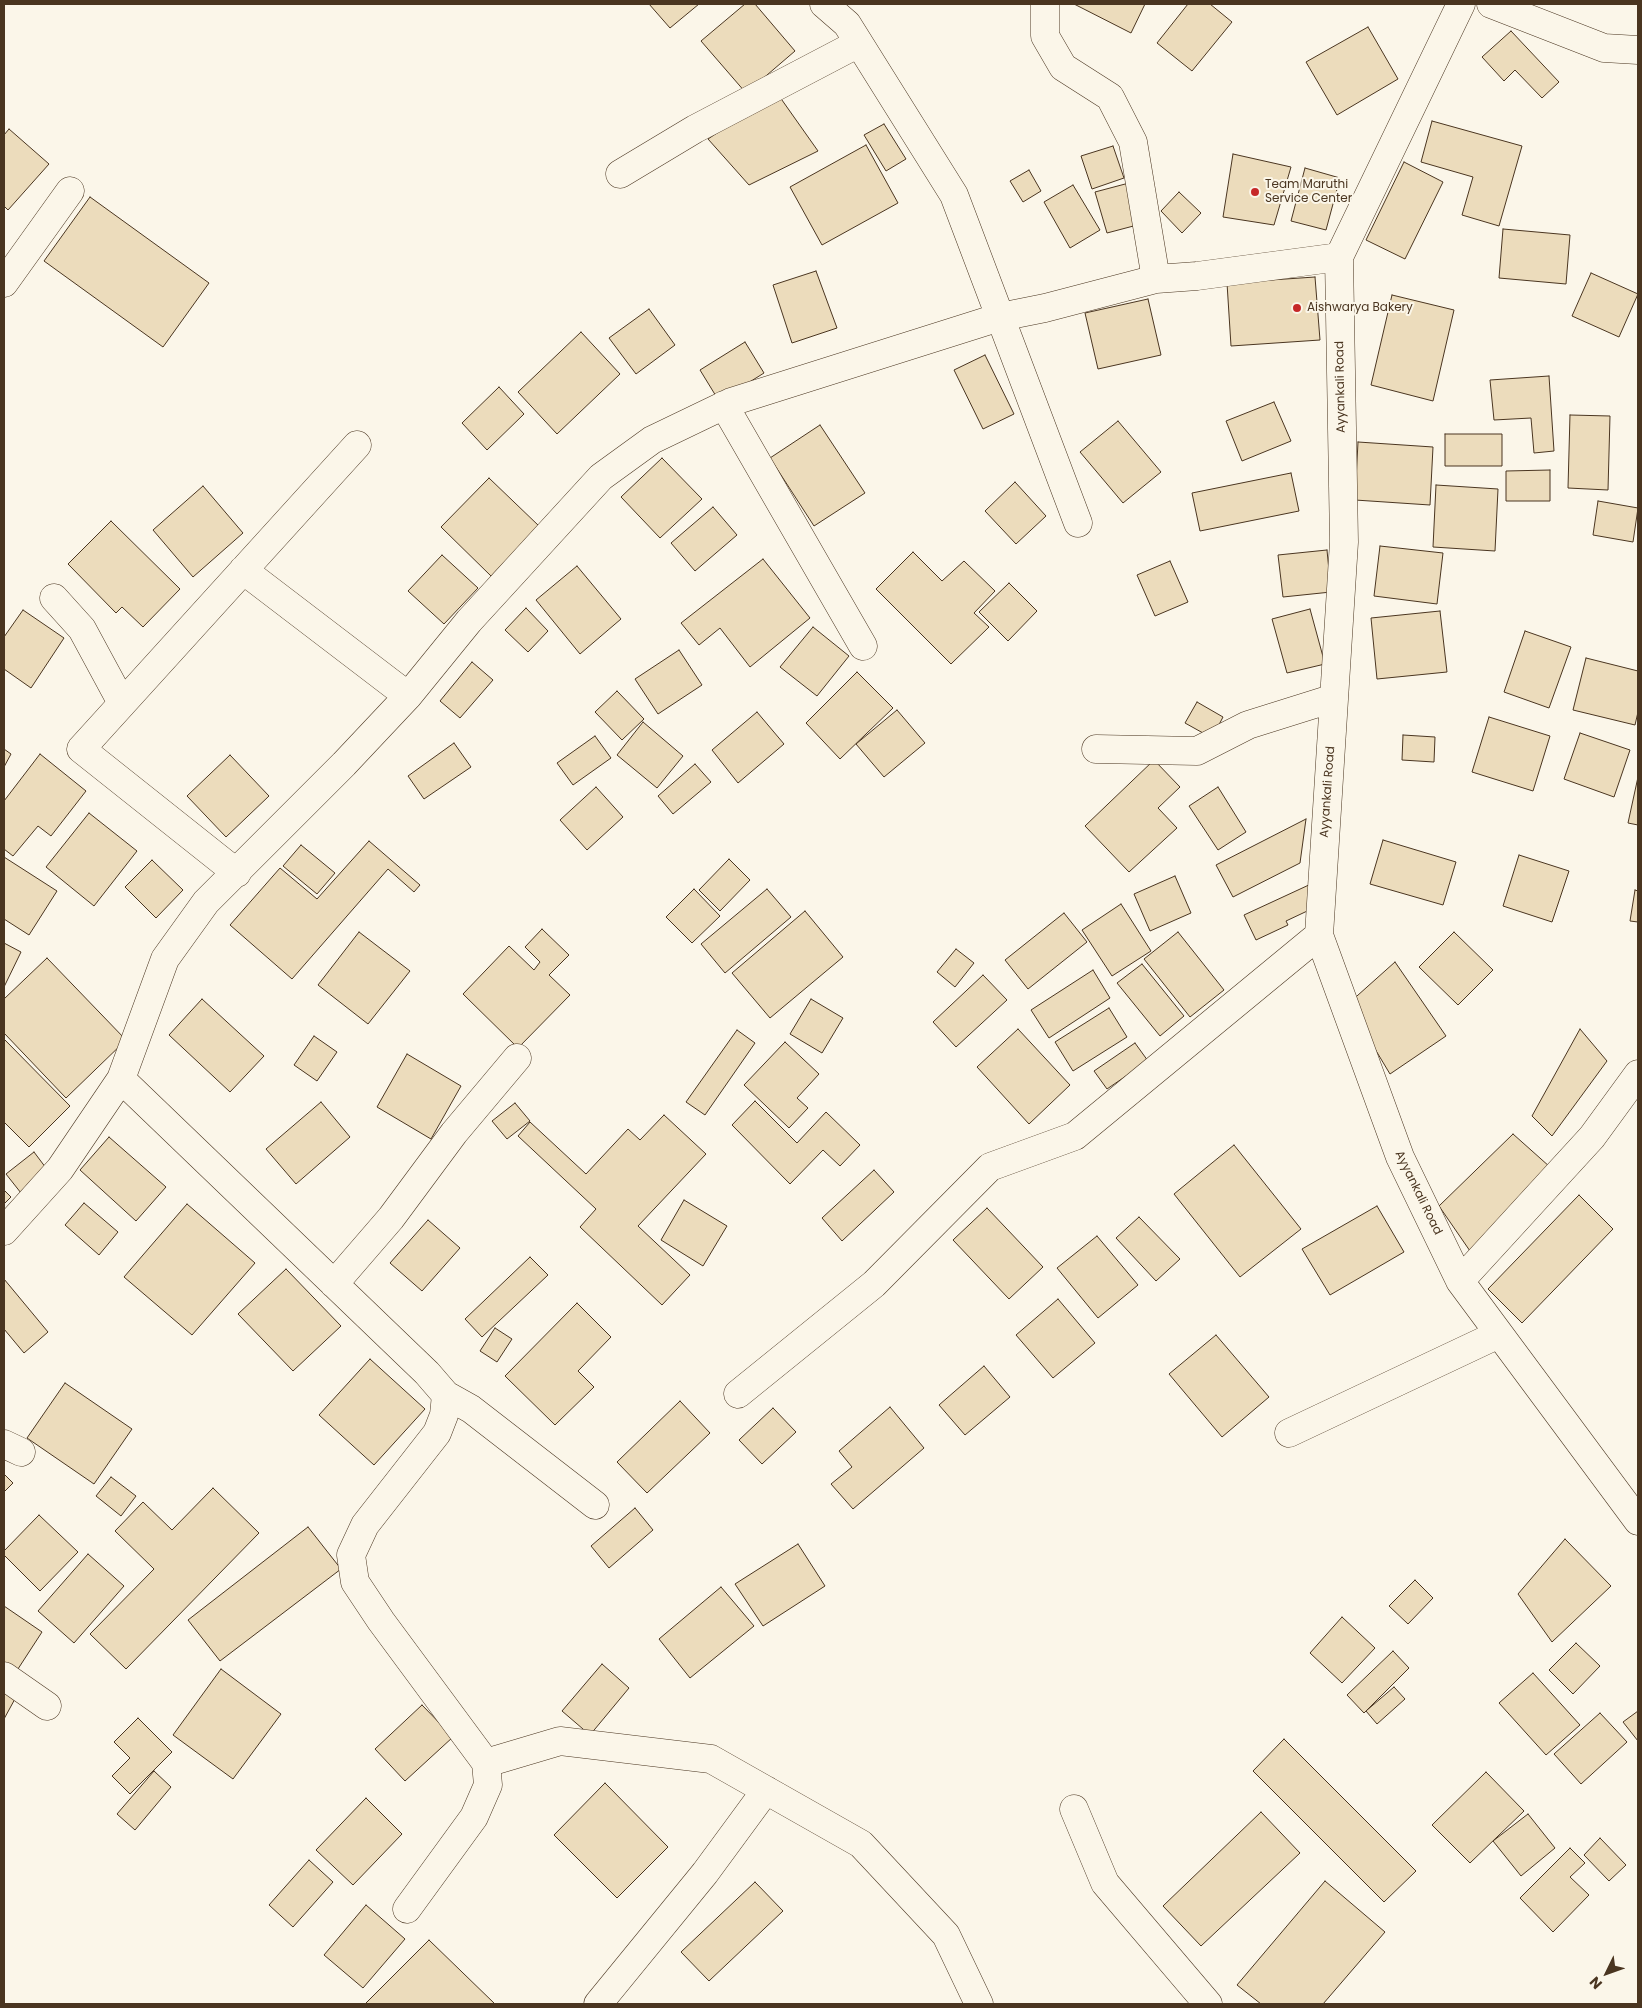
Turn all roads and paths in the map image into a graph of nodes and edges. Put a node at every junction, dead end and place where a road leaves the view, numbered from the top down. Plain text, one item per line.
1 (824, 4) edge
2 (1045, 4) edge
3 (1461, 4) edge
4 (1491, 4) edge
5 (859, 43) junction
6 (1638, 50) edge
7 (620, 174) dead end
8 (70, 191) dead end
9 (1339, 257) junction
10 (1156, 279) junction
11 (4, 283) edge
12 (1000, 317) junction
13 (724, 405) junction
14 (356, 445) dead end
15 (1078, 523) dead end
16 (243, 570) junction
17 (54, 598) dead end
18 (863, 646) dead end
19 (408, 696) junction
20 (1334, 698) junction
21 (122, 703) junction
22 (1096, 749) dead end
23 (237, 873) junction
24 (1319, 935) junction
25 (517, 1058) dead end
26 (1638, 1074) edge
27 (121, 1079) junction
28 (4, 1231) edge
29 (1460, 1281) junction
30 (334, 1284) junction
31 (1500, 1334) junction
32 (738, 1394) dead end
33 (446, 1395) junction
34 (1290, 1433) dead end
35 (595, 1505) dead end
36 (1638, 1521) edge
37 (4, 1676) edge
38 (47, 1706) dead end
39 (486, 1763) junction
40 (766, 1790) junction
41 (1074, 1809) dead end
42 (406, 1909) dead end
43 (598, 2004) edge
44 (979, 2004) edge
45 (1208, 2004) edge

1 - 5 street
2 - 10 street
3 - 9 street, Ayyankali Road
4 - 6 street
5 - 7 street
5 - 12 street
8 - 11 street
9 - 10 street
9 - 20 street, Ayyankali Road
10 - 12 street
12 - 13 street
12 - 15 street
13 - 18 street
13 - 19 street
14 - 16 street
16 - 19 street
16 - 21 street
17 - 21 street
19 - 23 street
20 - 22 street
20 - 24 street, Ayyankali Road
21 - 23 street
23 - 27 street
24 - 29 street, Ayyankali Road
24 - 32 street
25 - 30 street
26 - 29 street
27 - 28 street
27 - 30 street
29 - 31 street, Ayyankali Road
30 - 33 street
31 - 34 street
31 - 36 street, Ayyankali Road
33 - 35 street
33 - 39 street
37 - 38 street
39 - 40 street
39 - 42 street
40 - 43 street
40 - 44 street
41 - 45 street

